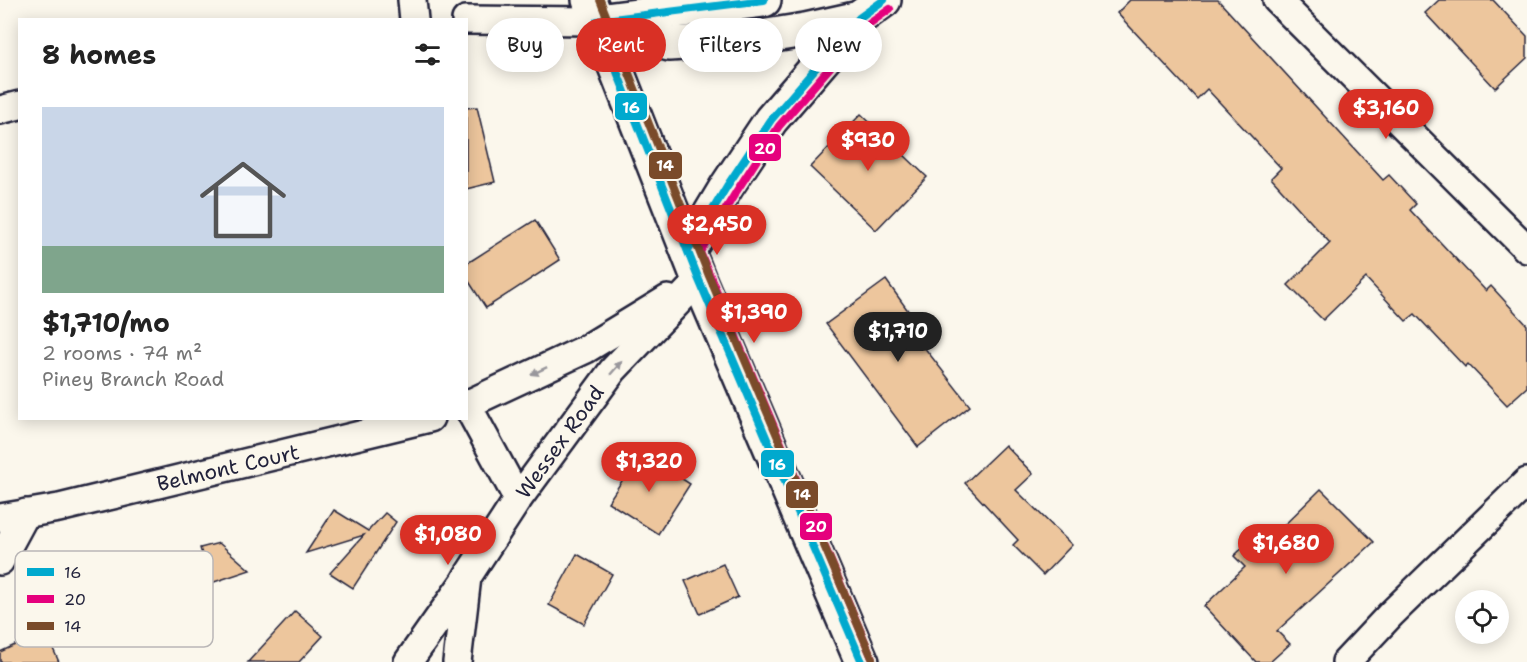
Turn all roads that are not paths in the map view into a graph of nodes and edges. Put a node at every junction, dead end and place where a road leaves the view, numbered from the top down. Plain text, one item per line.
1 (412, 0) edge
2 (764, 0) edge
3 (1277, 0) edge
4 (871, 9) edge
5 (593, 11) edge
6 (414, 18) edge
7 (468, 20) edge
8 (18, 106) edge
9 (0, 110) edge
10 (1527, 249) edge
11 (693, 266) junction
12 (468, 405) edge
13 (468, 407) edge
14 (422, 420) edge
15 (1527, 482) edge
16 (518, 499) junction
17 (26, 513) junction
18 (0, 519) edge
19 (0, 561) edge
20 (467, 577) junction
21 (408, 662) edge
22 (457, 662) edge
23 (862, 662) edge
24 (1346, 662) edge

1 - 6 street
2 - 5 street
3 - 10 street
4 - 5 street
4 - 11 street
5 - 7 street
5 - 11 street
8 - 9 street
11 -> 12 street
16 -> 11 street, Wessex Road
11 - 23 street
13 - 16 street
14 - 17 street, Belmont Court
15 - 24 street
16 - 20 street, Wessex Road
17 - 18 street, Belmont Court
17 - 19 street
20 - 21 street
20 - 22 street, Wessex Road

